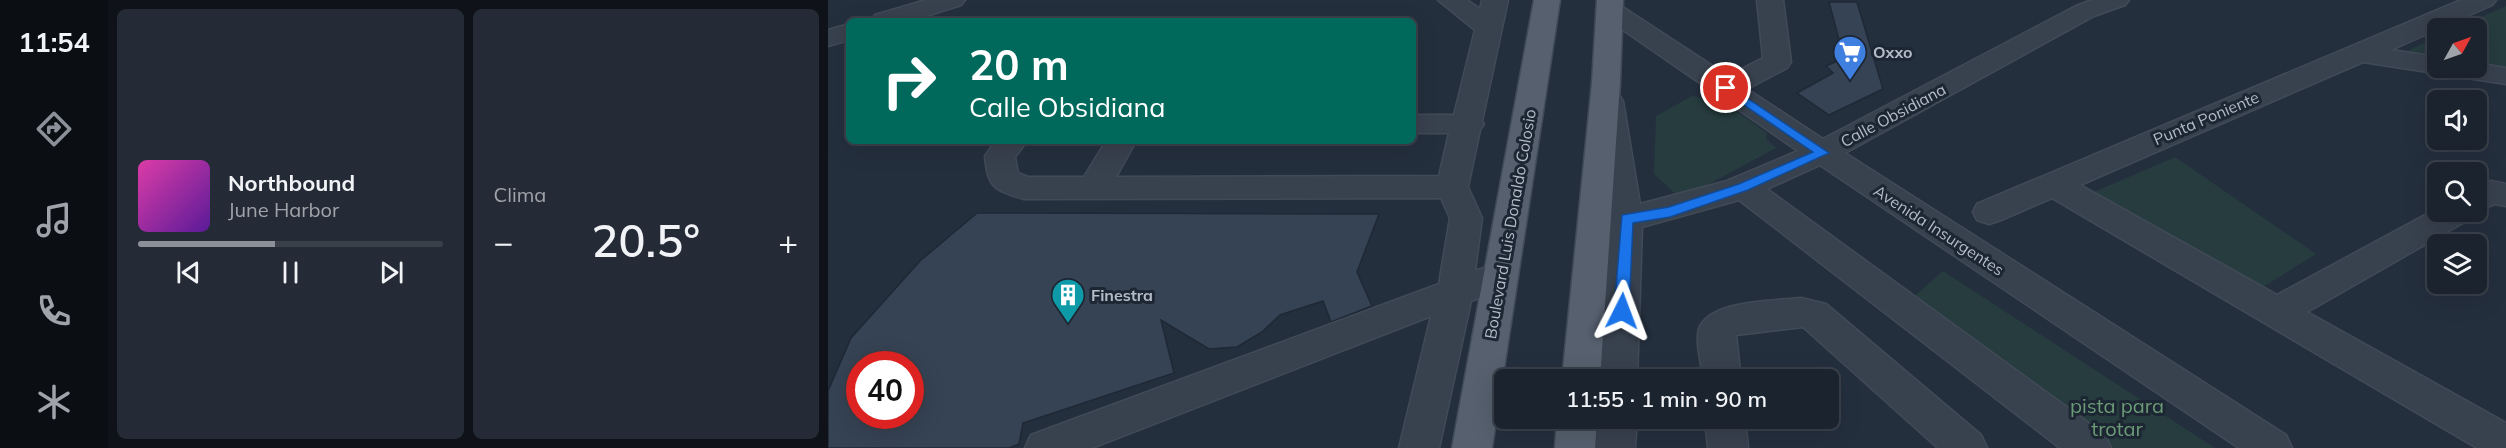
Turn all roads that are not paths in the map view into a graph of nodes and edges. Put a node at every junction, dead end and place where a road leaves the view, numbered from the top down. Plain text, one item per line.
1 (952, 0) edge
2 (966, 0) edge
3 (1450, 0) edge
4 (1547, 0) edge
5 (1770, 0) edge
6 (2116, 0) edge
7 (2483, 0) edge
8 (1610, 4) edge
9 (2082, 5) edge
10 (1493, 15) edge
11 (894, 18) edge
12 (954, 18) edge
13 (846, 33) edge
14 (828, 38) edge
15 (2360, 53) junction
16 (2427, 63) edge
17 (2487, 73) edge
18 (2506, 76) edge
19 (1606, 83) junction
20 (1726, 88) junction
21 (1416, 124) edge
22 (1469, 124) junction
23 (1010, 144) edge
24 (1119, 144) edge
25 (1823, 153) junction
26 (2053, 184) junction
27 (1094, 187) junction
28 (1452, 187) junction
29 (1743, 187) junction
30 (2487, 194) edge
31 (2506, 195) edge
32 (1989, 212) dead end
33 (1626, 219) junction
34 (2438, 222) edge
35 (1501, 275) junction
36 (1455, 292) junction
37 (2277, 312) junction
38 (1582, 369) edge
39 (1619, 369) edge
40 (1721, 369) edge
41 (1576, 429) edge
42 (1616, 429) edge
43 (1726, 429) edge
44 (2506, 444) edge
45 (1045, 448) edge
46 (1419, 448) edge
47 (1472, 448) edge
48 (1575, 448) edge
49 (1615, 448) edge
50 (1728, 448) edge
51 (1967, 448) edge
52 (2091, 448) edge
53 (2271, 448) edge

1 - 11 street
2 - 12 street
3 - 10 street
4 - 35 main road, Boulevard Luis Donaldo Colosio
5 - 20 street
6 - 9 street, Calle Obsidiana
7 - 15 street, Punta Poniente
8 - 19 main road
8 - 20 street, Avenida Insurgentes
9 - 25 street, Calle Obsidiana
10 - 22 street
13 - 14 street
15 - 16 street
15 - 26 street, Punta Poniente
17 - 18 street
19 - 33 street
19 - 38 main road
20 - 25 street, Avenida Insurgentes
21 - 22 street
22 - 28 street
23 - 27 street
24 - 27 street
25 - 29 street, Calle Obsidiana
25 - 53 street, Avenida Insurgentes
26 - 32 street, Punta Poniente
26 - 37 street
27 - 28 street
28 - 36 street
29 - 33 street, Calle Obsidiana
29 - 52 street
30 - 31 street
33 - 39 street
34 - 37 street
35 - 36 street
35 - 47 main road, Boulevard Luis Donaldo Colosio
36 - 45 street
36 - 46 street
37 - 44 street
40 - 51 street
41 - 48 main road
42 - 49 street
43 - 50 street

